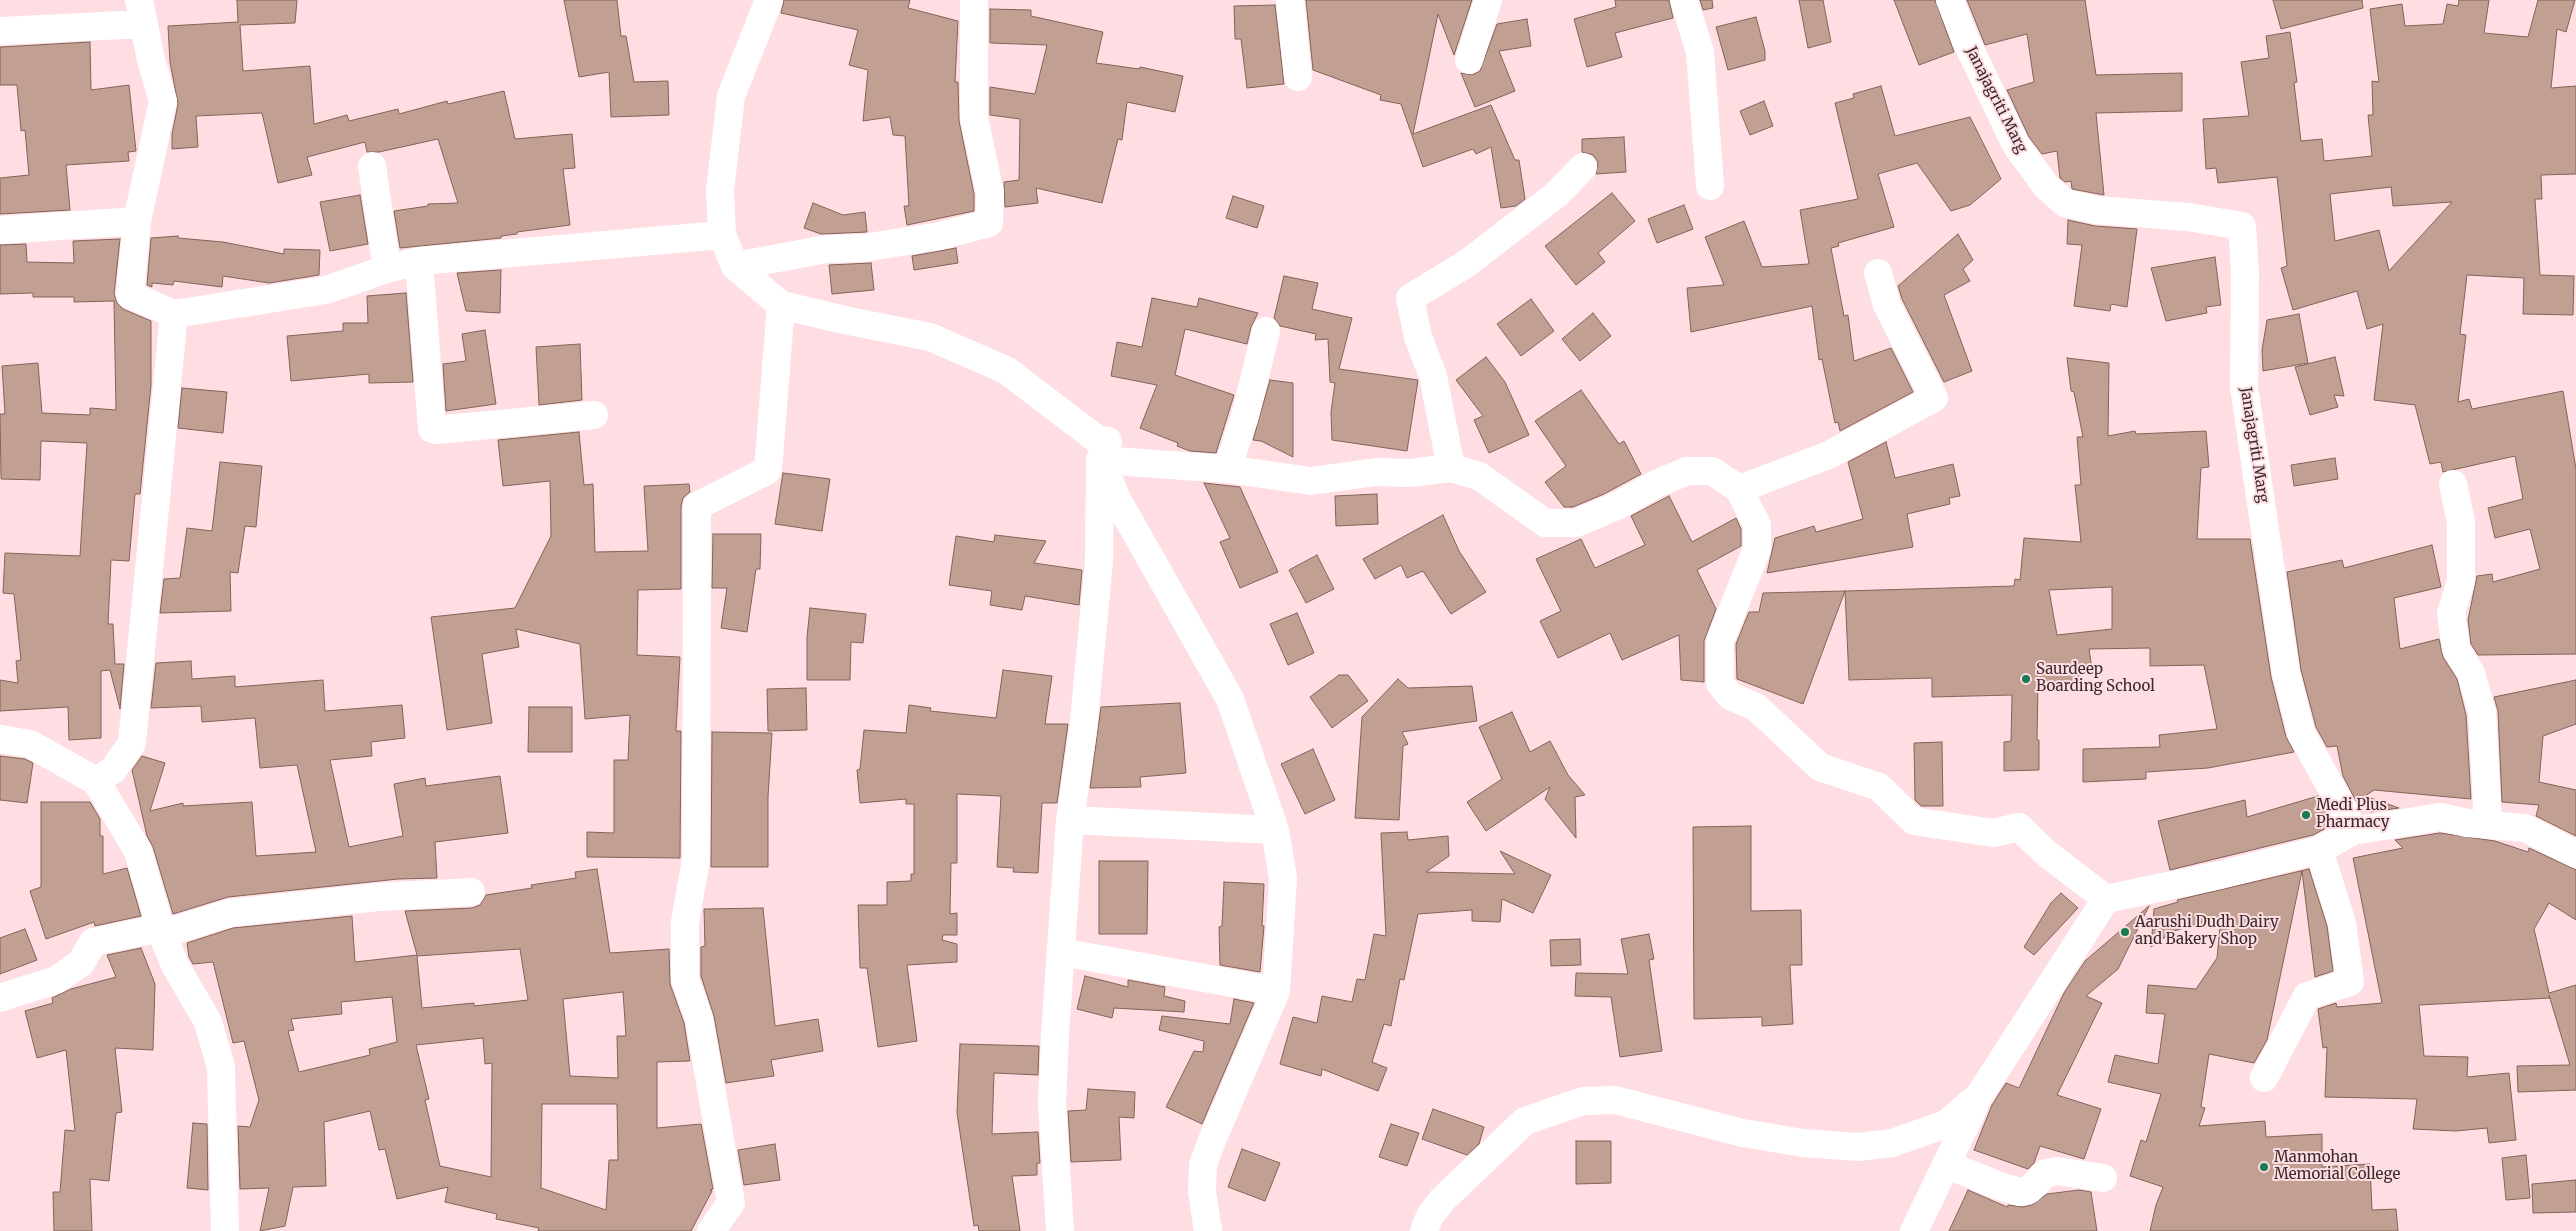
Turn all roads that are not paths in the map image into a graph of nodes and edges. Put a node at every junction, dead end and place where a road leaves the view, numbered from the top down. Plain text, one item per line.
1 (769, 0) edge
2 (974, 0) edge
3 (1290, 0) edge
4 (1488, 0) edge
5 (1684, 0) edge
6 (1950, 0) edge
7 (141, 12) edge
8 (0, 31) edge
9 (1469, 60) dead end
10 (1298, 76) dead end
11 (372, 166) dead end
12 (1583, 167) dead end
13 (1710, 186) dead end
14 (137, 221) junction
15 (0, 230) edge
16 (722, 235) junction
17 (419, 261) junction
18 (735, 266) junction
19 (387, 269) junction
20 (1878, 273) dead end
21 (781, 305) junction
22 (174, 314) junction
23 (1266, 331) dead end
24 (594, 415) dead end
25 (1100, 460) junction
26 (1451, 468) junction
27 (1227, 469) junction
28 (2453, 484) dead end
29 (1739, 489) junction
30 (0, 739) edge
31 (96, 781) junction
32 (1070, 820) junction
33 (2488, 824) junction
34 (1275, 830) junction
35 (2352, 831) junction
36 (2319, 850) junction
37 (2576, 854) edge
38 (471, 892) dead end
39 (2106, 899) junction
40 (161, 932) junction
41 (1061, 952) junction
42 (1276, 992) junction
43 (0, 998) edge
44 (2264, 1078) dead end
45 (1979, 1096) junction
46 (1946, 1164) junction
47 (2103, 1178) dead end
48 (225, 1231) edge
49 (711, 1231) edge
50 (1060, 1231) edge
51 (1208, 1231) edge
52 (1424, 1231) edge
53 (1914, 1231) edge

1 - 16 street
2 - 18 street
3 - 10 street
4 - 9 street
5 - 13 street
6 - 35 street, Janajagriti Marg
7 - 8 street
7 - 14 street
11 - 19 street
12 - 26 street
14 - 15 street
14 - 22 street
16 - 17 street
16 - 18 street
17 - 19 street
17 - 24 street
18 - 21 street
19 - 22 street
20 - 29 street
21 - 25 street
21 - 49 street
22 - 31 street
23 - 27 street
25 - 27 street
25 - 32 street
25 - 34 street
26 - 27 street
26 - 29 street
28 - 33 street
29 - 39 street
30 - 31 street
31 - 40 street
32 - 34 street
32 - 41 street
33 - 35 street
33 - 37 street
34 - 42 street
35 - 36 street
36 - 39 street
36 - 44 street
38 - 40 street
39 - 45 street
40 - 43 street
40 - 48 street
41 - 42 street
41 - 50 street
42 - 51 street
45 - 46 street
45 - 52 street
46 - 47 street
46 - 53 street

